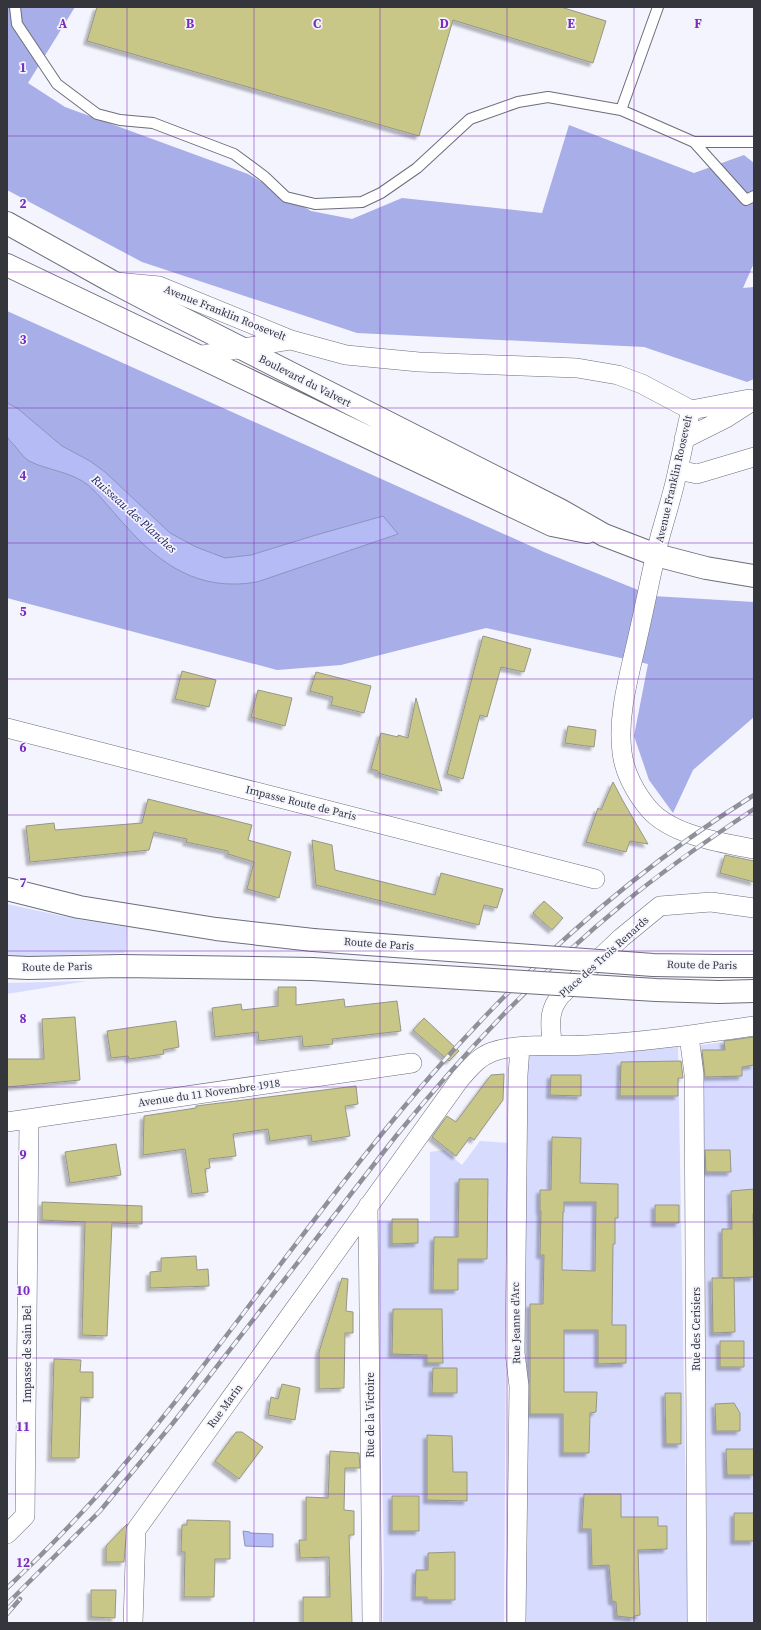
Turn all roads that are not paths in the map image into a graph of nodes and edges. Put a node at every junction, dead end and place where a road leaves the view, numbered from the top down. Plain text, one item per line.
1 (15, 7) edge
2 (658, 7) edge
3 (621, 110) junction
4 (694, 142) junction
5 (754, 142) edge
6 (754, 196) edge
7 (7, 222) edge
8 (12, 268) edge
9 (110, 281) junction
10 (291, 340) junction
11 (242, 348) junction
12 (196, 356) junction
13 (754, 399) edge
14 (690, 410) junction
15 (684, 439) junction
16 (754, 456) edge
17 (678, 470) junction
18 (604, 535) junction
19 (656, 555) junction
20 (754, 576) edge
21 (7, 728) edge
22 (754, 849) edge
23 (595, 879) dead end
24 (7, 889) edge
25 (754, 908) edge
26 (754, 966) edge
27 (7, 967) edge
28 (754, 991) edge
29 (754, 1026) edge
30 (689, 1036) junction
31 (552, 1045) junction
32 (520, 1047) junction
33 (412, 1063) dead end
34 (29, 1119) junction
35 (7, 1122) edge
36 (368, 1206) junction
37 (7, 1534) edge
38 (133, 1623) edge
39 (372, 1623) edge
40 (516, 1623) edge
41 (697, 1623) edge

1 - 3 lane
2 - 3 lane
3 - 4 lane
4 - 5 lane
4 - 6 lane
7 - 9 main road, Boulevard du Valvert
8 - 12 main road, Boulevard du Valvert
9 - 10 street, Avenue Franklin Roosevelt
9 - 11 main road, Boulevard du Valvert
10 - 11 street, Avenue Franklin Roosevelt
10 - 14 street, Avenue Franklin Roosevelt
11 - 12 street, Avenue Franklin Roosevelt
11 - 18 main road, Boulevard du Valvert
12 - 18 main road, Boulevard du Valvert
13 - 14 street
13 - 15 street
14 - 15 street, Avenue Franklin Roosevelt
15 - 17 street, Avenue Franklin Roosevelt
16 - 17 street
17 - 19 street, Avenue Franklin Roosevelt
18 - 19 main road, Boulevard du Valvert
19 - 20 main road, Boulevard du Valvert
19 - 22 street, Avenue Franklin Roosevelt
21 - 23 street, Impasse Route de Paris
24 - 26 main road, Route de Paris, bridge
25 - 31 street, Place des Trois Renards
27 - 28 main road, Route de Paris, bridge
29 - 30 street
30 - 31 street
30 - 41 street, Rue des Cerisiers
31 - 32 street
32 - 36 street, Rue Marin
32 - 40 street, Rue Jeanne d'Arc
33 - 34 street, Avenue du 11 Novembre 1918
34 - 35 street, Avenue du 11 Novembre 1918
34 - 37 street, Impasse de Sain Bel
36 - 38 street, Rue Marin
36 - 39 street, Rue de la Victoire

